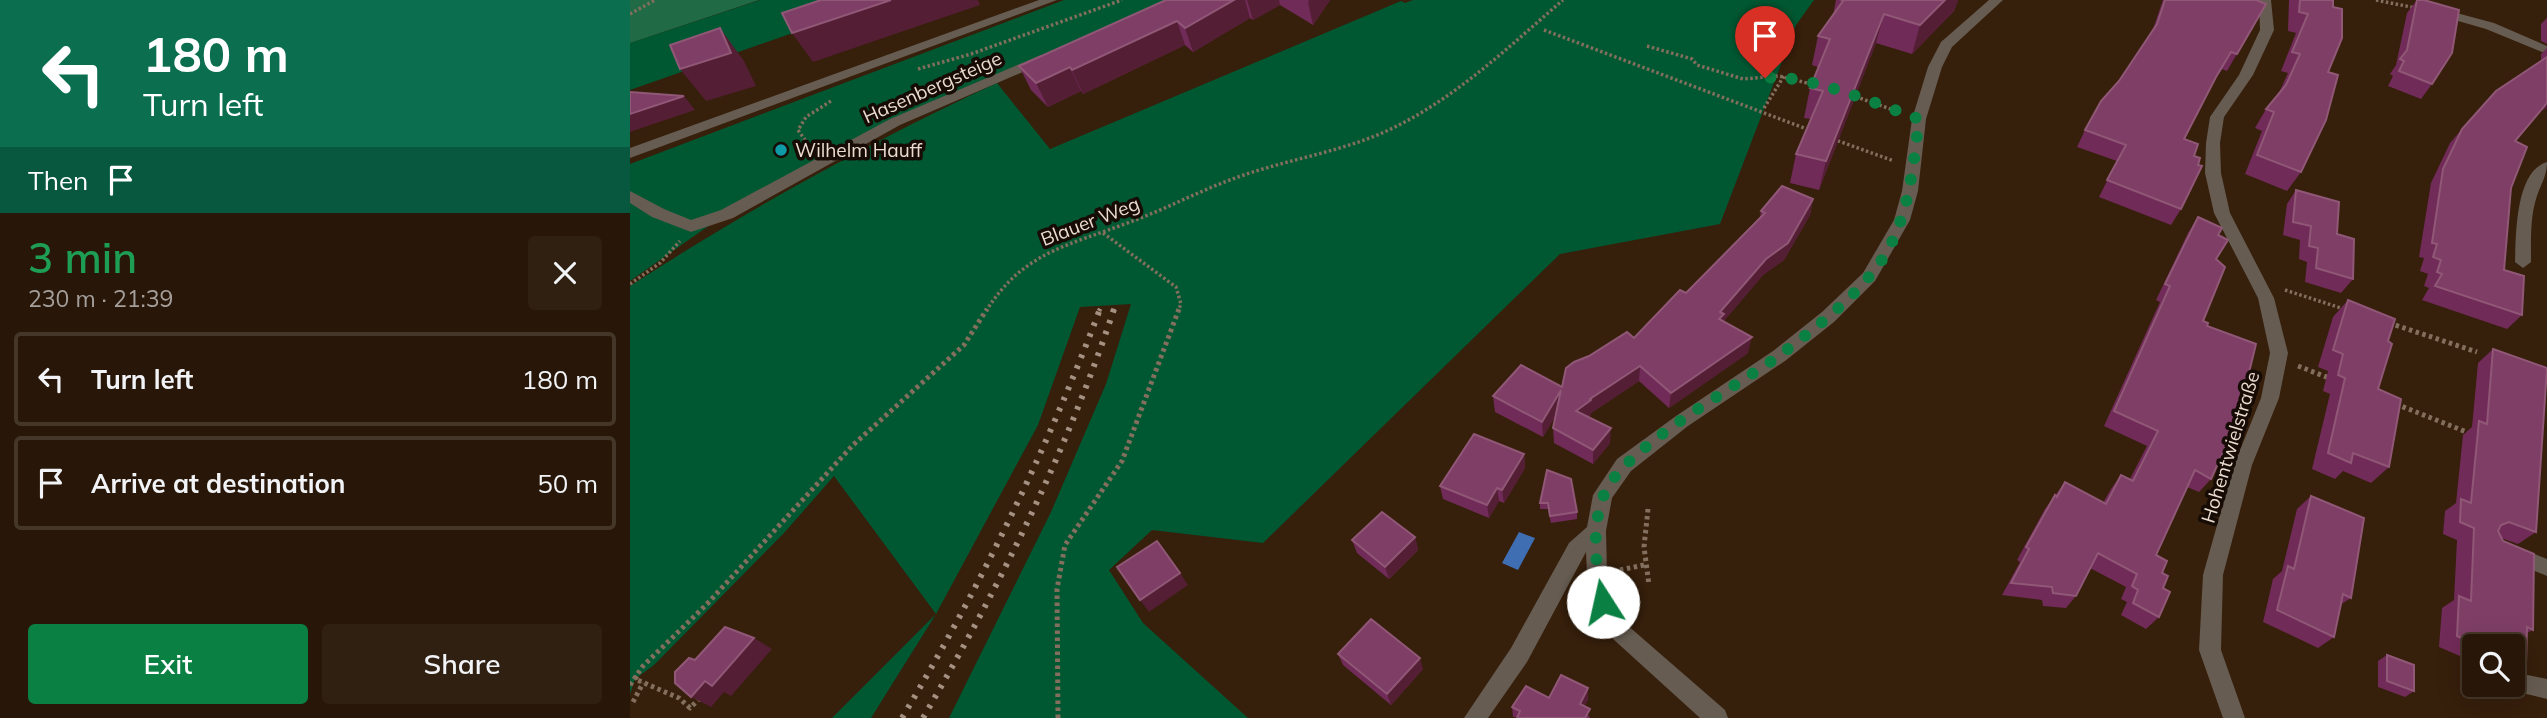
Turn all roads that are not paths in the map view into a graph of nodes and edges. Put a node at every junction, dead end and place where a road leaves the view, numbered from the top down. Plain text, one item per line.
1 (1051, 0) edge
2 (1997, 0) edge
3 (2265, 0) edge
4 (2432, 12) edge
5 (2547, 50) edge
6 (1055, 53) edge
7 (630, 153) edge
8 (2547, 167) edge
9 (630, 196) edge
10 (2523, 262) dead end
11 (1596, 531) junction
12 (2503, 549) edge
13 (2547, 568) edge
14 (2525, 684) edge
15 (2547, 689) edge
16 (1475, 718) edge
17 (1717, 718) edge
18 (2234, 718) edge

1 - 7 street, Hasenbergsteige
2 - 11 street
3 - 18 street, Hohentwielstraße
4 - 5 lane
6 - 9 street, Hasenbergsteige
8 - 10 street
11 - 16 street
11 - 17 street
12 - 13 lane
14 - 15 lane

